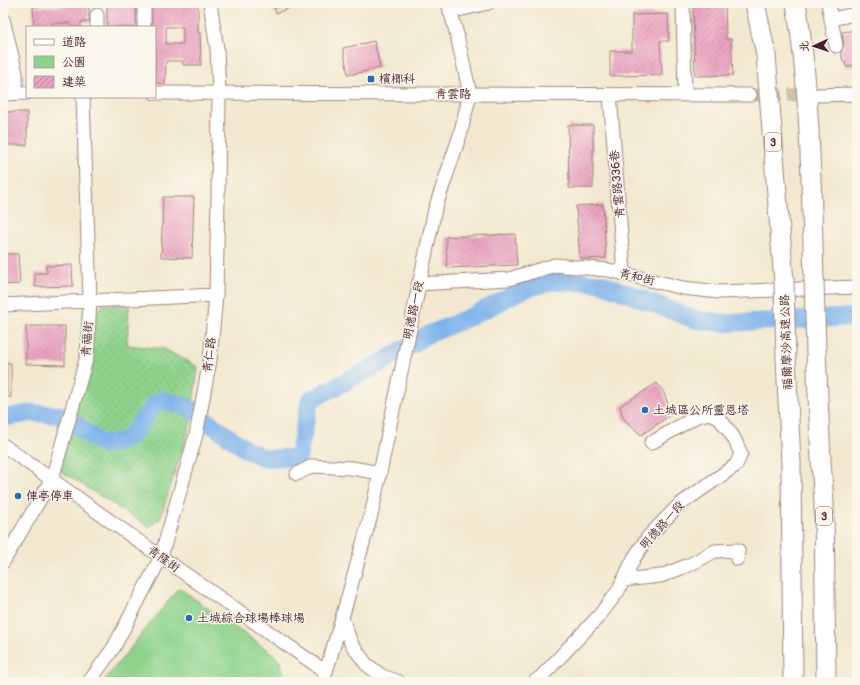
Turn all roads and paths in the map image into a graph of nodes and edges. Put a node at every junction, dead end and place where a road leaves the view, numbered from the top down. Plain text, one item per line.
1 (144, 3) edge
2 (210, 3) edge
3 (488, 3) edge
4 (682, 3) edge
5 (755, 3) edge
6 (796, 3) edge
7 (828, 3) edge
8 (449, 7) edge
9 (856, 11) edge
10 (3, 19) edge
11 (831, 19) junction
12 (144, 26) edge
13 (836, 46) dead end
14 (156, 93) edge
15 (219, 93) junction
16 (15, 94) edge
17 (470, 94) junction
18 (685, 94) junction
19 (857, 94) edge
20 (610, 95) junction
21 (750, 95) tunnel mouth
22 (819, 95) tunnel mouth
23 (84, 98) edge
24 (624, 273) junction
25 (418, 284) junction
26 (857, 287) edge
27 (216, 295) junction
28 (90, 300) junction
29 (3, 305) edge
30 (651, 443) dead end
31 (3, 445) edge
32 (380, 473) junction
33 (297, 474) dead end
34 (52, 479) junction
35 (161, 557) junction
36 (737, 559) dead end
37 (3, 562) edge
38 (623, 580) junction
39 (342, 618) junction
40 (324, 677) edge
41 (89, 682) edge
42 (399, 682) edge
43 (534, 682) edge
44 (793, 682) edge
45 (826, 682) edge

1 - 12 street
2 - 15 street, 青仁路
3 - 8 street
4 - 18 street
5 - 44 highway, 福爾摩沙高速公路 / 3, bridge
6 - 45 highway, 3, bridge
7 - 11 street
8 - 17 street, 明德路一段
9 - 11 street
10 - 16 street
11 - 13 street
14 - 15 street, 青雲路
15 - 17 street, 青雲路
15 - 27 street, 青仁路
17 - 20 street, 青雲路
17 - 25 street, 明德路一段
18 - 20 street, 青雲路
18 - 21 street, 青雲路
19 - 22 street
20 - 24 street, 青雲路336巷
23 - 28 street, 青福街
24 - 25 street, 青和街
24 - 26 street, 青和街
25 - 32 street, 明德路一段
27 - 28 street
27 - 35 street, 青仁路
28 - 29 street
28 - 34 street, 青福街
30 - 38 street, 明德路一段
31 - 34 street, 青隆街
32 - 33 street
32 - 39 street, 明德路一段
34 - 35 street, 青隆街
34 - 37 street, 青福街
35 - 40 street, 青隆街
35 - 41 street, 青仁路
36 - 38 street
38 - 43 street, 明德路一段
39 - 40 street, 明德路一段
39 - 42 street

